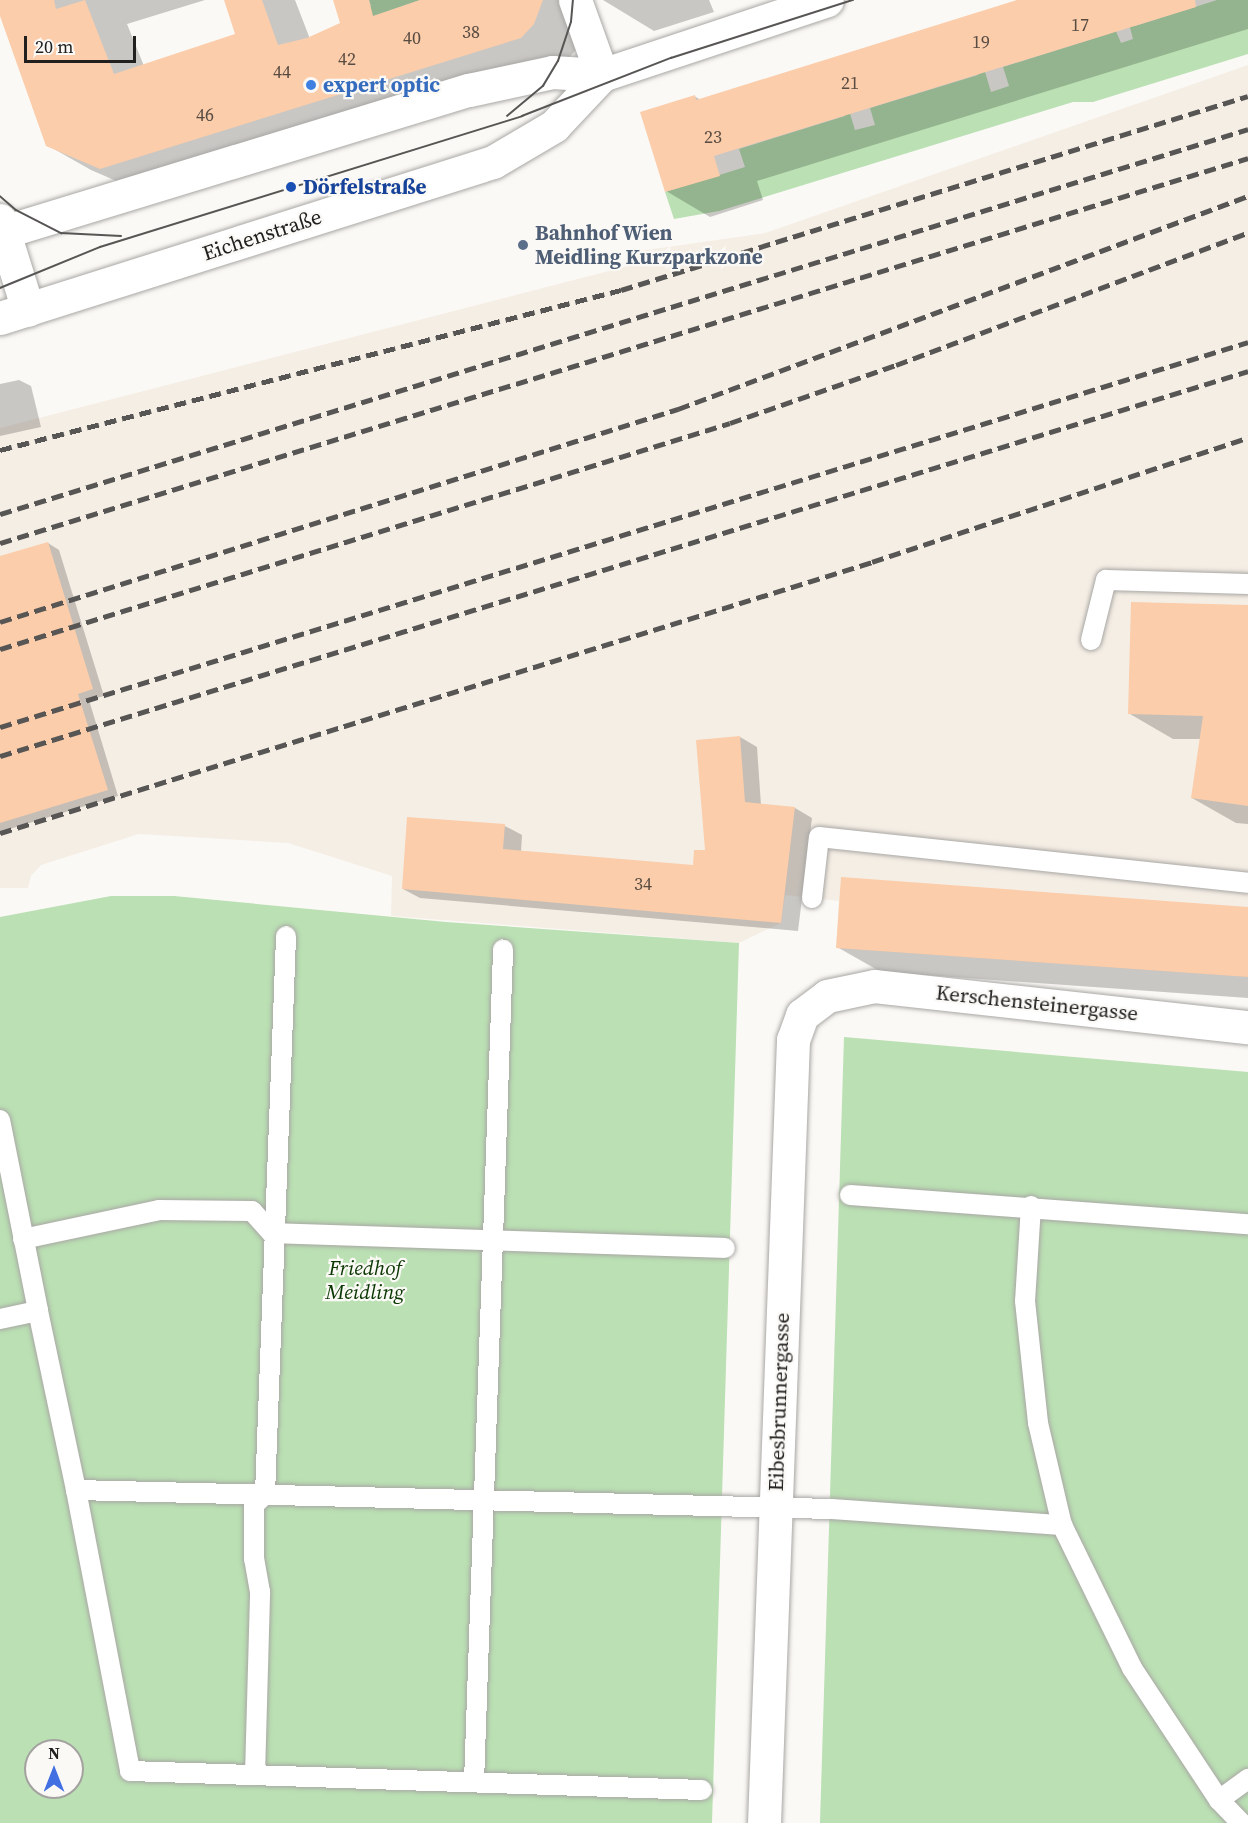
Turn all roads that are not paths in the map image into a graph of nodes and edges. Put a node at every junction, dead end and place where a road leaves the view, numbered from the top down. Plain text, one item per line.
1 (575, 0) edge
2 (827, 0) edge
3 (602, 75) junction
4 (2, 228) edge
5 (14, 314) edge
6 (1248, 584) edge
7 (1091, 640) dead end
8 (1248, 883) edge
9 (812, 898) dead end
10 (286, 936) dead end
11 (502, 950) dead end
12 (827, 996) joint
13 (1248, 1027) edge
14 (0, 1120) edge
15 (850, 1195) dead end
16 (1031, 1206) junction
17 (1248, 1224) edge
18 (272, 1233) junction
19 (23, 1239) junction
20 (493, 1241) junction
21 (725, 1248) dead end
22 (38, 1311) junction
23 (0, 1319) edge
24 (76, 1490) junction
25 (265, 1494) junction
26 (485, 1500) junction
27 (775, 1507) junction
28 (1062, 1525) junction
29 (255, 1776) junction
30 (1248, 1779) edge
31 (474, 1782) junction
32 (702, 1790) dead end
33 (1219, 1800) junction
34 (764, 1823) edge
35 (1241, 1823) edge

1 - 3 main road
2 - 3 main road, Eichenstraße
3 - 4 main road, Eichenstraße
3 - 5 main road, Eichenstraße
4 - 5 main road
6 - 7 lane
8 - 9 lane
10 - 18 lane
11 - 20 lane
12 - 13 main road, Kerschensteinergasse
12 - 27 main road, Eibesbrunnergasse
14 - 19 lane
15 - 16 lane
16 - 17 lane
16 - 28 lane
18 - 19 lane
18 - 20 lane
18 - 25 lane
19 - 22 lane
20 - 21 lane
20 - 26 lane
22 - 23 lane
22 - 24 lane
24 - 25 lane
24 - 29 lane
25 - 26 lane
25 - 29 lane
26 - 27 lane
26 - 31 lane
27 - 28 lane
27 - 34 main road, Eibesbrunnergasse
28 - 33 lane
29 - 31 lane
30 - 33 lane
31 - 32 lane
33 - 35 lane

